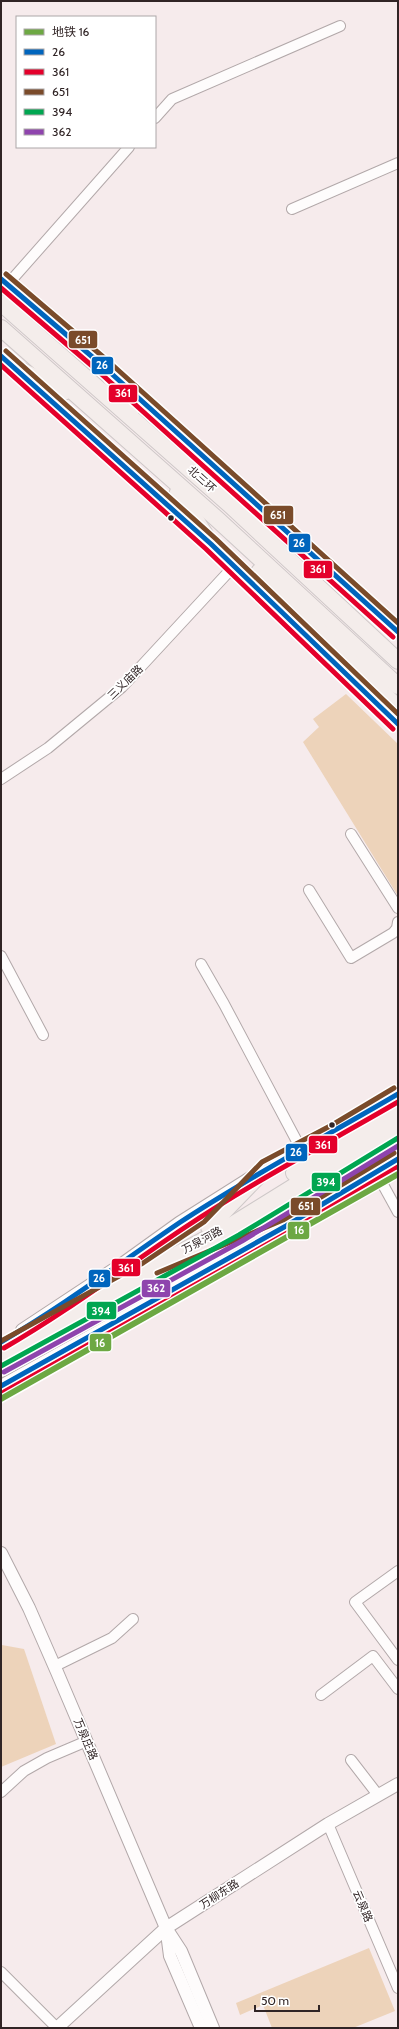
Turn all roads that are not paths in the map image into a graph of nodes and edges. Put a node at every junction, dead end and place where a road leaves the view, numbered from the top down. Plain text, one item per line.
1 (340, 26) dead end
2 (156, 117) edge
3 (128, 148) edge
4 (398, 163) edge
5 (292, 209) dead end
6 (4, 281) edge
7 (1, 303) edge
8 (1, 328) edge
9 (1, 356) edge
10 (103, 366) junction
11 (14, 367) junction
12 (82, 400) junction
13 (140, 425) junction
14 (168, 475) junction
15 (229, 504) junction
16 (217, 520) junction
17 (286, 529) junction
18 (210, 544) junction
19 (234, 566) junction
20 (398, 632) edge
21 (398, 661) edge
22 (395, 684) edge
23 (398, 708) edge
24 (398, 724) edge
25 (1, 779) edge
26 (351, 834) dead end
27 (309, 890) dead end
28 (398, 908) edge
29 (398, 922) edge
30 (1, 956) edge
31 (201, 964) dead end
32 (43, 1035) dead end
33 (398, 1094) edge
34 (398, 1108) edge
35 (398, 1122) edge
36 (398, 1138) edge
37 (301, 1149) junction
38 (398, 1159) edge
39 (266, 1168) junction
40 (376, 1172) junction
41 (398, 1212) edge
42 (286, 1226) junction
43 (209, 1227) junction
44 (147, 1269) junction
45 (160, 1279) junction
46 (1, 1342) edge
47 (1, 1349) edge
48 (1, 1366) edge
49 (1, 1386) edge
50 (1, 1552) edge
51 (398, 1571) edge
52 (133, 1619) dead end
53 (398, 1660) edge
54 (55, 1666) junction
55 (398, 1689) edge
56 (321, 1695) dead end
57 (87, 1741) junction
58 (351, 1760) dead end
59 (398, 1784) edge
60 (1, 1792) edge
61 (378, 1795) junction
62 (328, 1824) junction
63 (166, 1928) junction
64 (1, 1972) edge
65 (398, 1988) edge
66 (57, 2028) edge
67 (201, 2028) edge
68 (213, 2028) edge

1 - 2 street
3 - 6 street
4 - 5 street
6 - 10 street
7 - 13 highway, 北三环
8 - 12 highway, 北三环
9 - 11 street
10 - 13 highway
10 - 17 street
11 - 12 highway
11 - 18 street
12 - 14 highway, 北三环
13 - 15 highway, 北三环
14 - 16 highway, 北三环
14 - 18 highway
15 - 17 highway
15 - 21 highway, 北三环
16 - 22 highway, 北三环
16 - 23 highway
17 - 20 street
18 - 19 street
19 - 24 street
19 - 25 street, 三义庙路
26 - 28 street
27 - 29 street
30 - 32 street
31 - 37 street
33 - 37 street
34 - 43 highway
35 - 44 highway, 万泉河路
36 - 45 highway, 万泉河路
37 - 39 street
38 - 40 street
39 - 43 highway
39 - 46 street
40 - 41 street
40 - 42 street
42 - 45 highway
42 - 49 street
43 - 44 highway
44 - 47 highway, 万泉河路
45 - 48 highway, 万泉河路
50 - 54 street, 万泉庄路
51 - 53 street
52 - 54 street
54 - 57 street, 万泉庄路
55 - 56 street
57 - 60 street
57 - 63 street, 万泉庄路
58 - 61 street
59 - 61 street, 万柳东路
61 - 62 street, 万柳东路
62 - 63 street, 万柳东路
62 - 65 street, 云泉路
63 - 66 street, 万柳东路
63 - 67 street, 万泉庄路
63 - 68 street, 万泉庄路
64 - 66 street

